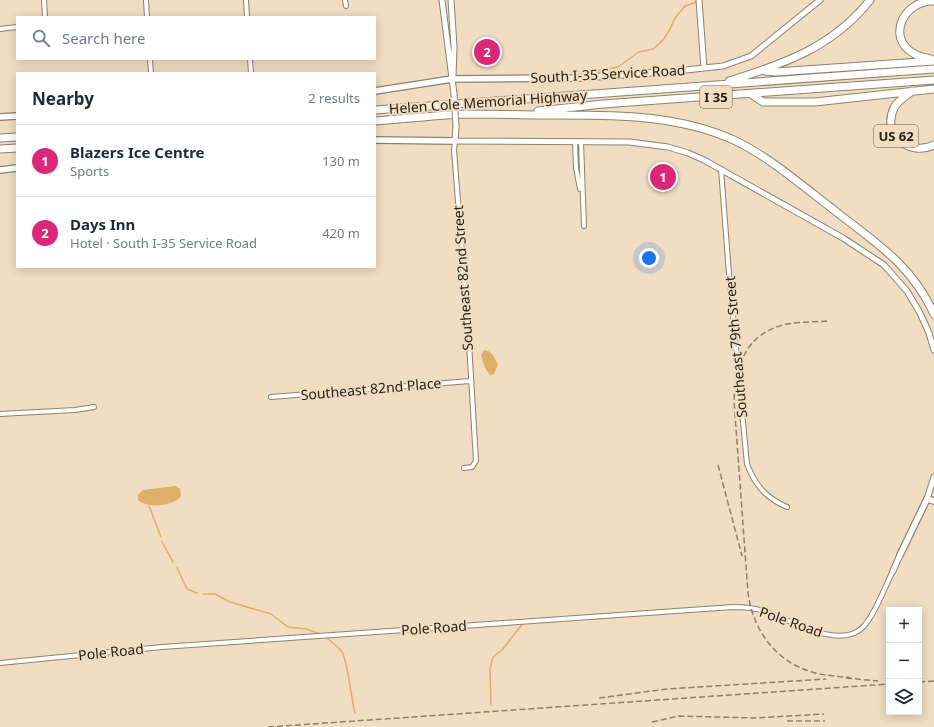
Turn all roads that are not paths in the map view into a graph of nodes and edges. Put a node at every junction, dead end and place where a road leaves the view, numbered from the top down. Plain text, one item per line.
1 (44, 0) edge
2 (146, 0) edge
3 (246, 0) edge
4 (345, 0) edge
5 (442, 0) edge
6 (451, 0) edge
7 (699, 0) edge
8 (820, 0) edge
9 (870, 0) edge
10 (934, 1) edge
11 (346, 6) dead end
12 (45, 16) edge
13 (147, 16) edge
14 (247, 16) edge
15 (16, 27) edge
16 (0, 29) edge
17 (150, 60) edge
18 (250, 60) edge
19 (934, 60) edge
20 (704, 68) junction
21 (934, 69) edge
22 (676, 71) joint
23 (761, 71) junction
24 (151, 72) edge
25 (251, 72) edge
26 (452, 79) junction
27 (934, 80) edge
28 (717, 84) junction
29 (934, 88) edge
30 (376, 91) edge
31 (912, 91) junction
32 (750, 94) junction
33 (376, 110) edge
34 (498, 115) junction
35 (16, 116) edge
36 (0, 117) edge
37 (376, 121) edge
38 (16, 137) edge
39 (0, 138) edge
40 (376, 140) edge
41 (455, 141) junction
42 (574, 142) junction
43 (581, 142) junction
44 (934, 146) edge
45 (16, 148) edge
46 (0, 149) edge
47 (16, 168) edge
48 (721, 169) junction
49 (0, 170) edge
50 (582, 196) junction
51 (584, 226) dead end
52 (934, 314) edge
53 (934, 350) edge
54 (470, 381) junction
55 (271, 397) dead end
56 (94, 407) dead end
57 (0, 414) edge
58 (464, 468) dead end
59 (934, 477) edge
60 (934, 497) edge
61 (927, 499) junction
62 (934, 501) edge
63 (787, 507) dead end
64 (900, 555) joint
65 (893, 571) joint
66 (0, 662) edge

1 - 12 street
2 - 13 street
3 - 14 street
4 - 11 street
5 - 26 street, Southeast 82nd Street
6 - 26 street, Southeast 82nd Street
7 - 20 street
8 - 20 street, South I-35 Service Road
9 - 23 highway
10 - 19 highway
15 - 16 street
17 - 24 street
18 - 25 street
19 - 23 highway
20 - 22 street, South I-35 Service Road
21 - 28 highway, I 35
22 - 26 main road, South I-35 Service Road
23 - 28 highway
26 - 30 main road, South I-35 Service Road
26 - 41 street, Southeast 82nd Street, bridge
27 - 32 highway, I 35
28 - 33 highway, Helen Cole Memorial Highway / I 35
29 - 31 highway
31 - 32 highway
31 - 44 highway, US 62
32 - 34 highway, I 35
34 - 37 highway, Helen Cole Memorial Highway / I 35
34 - 52 highway
35 - 36 main road
38 - 39 highway
40 - 41 main road
41 - 42 street
41 - 54 street, Southeast 82nd Street
42 - 43 street
42 - 50 street
43 - 48 street
43 - 50 street
45 - 46 highway
47 - 49 main road
48 - 53 street
48 - 63 street, Southeast 79th Street
50 - 51 street
54 - 55 street, Southeast 82nd Place
54 - 58 street, Southeast 82nd Street
56 - 57 street
59 - 61 street
60 - 61 main road
61 - 62 main road
61 - 64 main road
64 - 65 street
65 - 66 street, Pole Road

